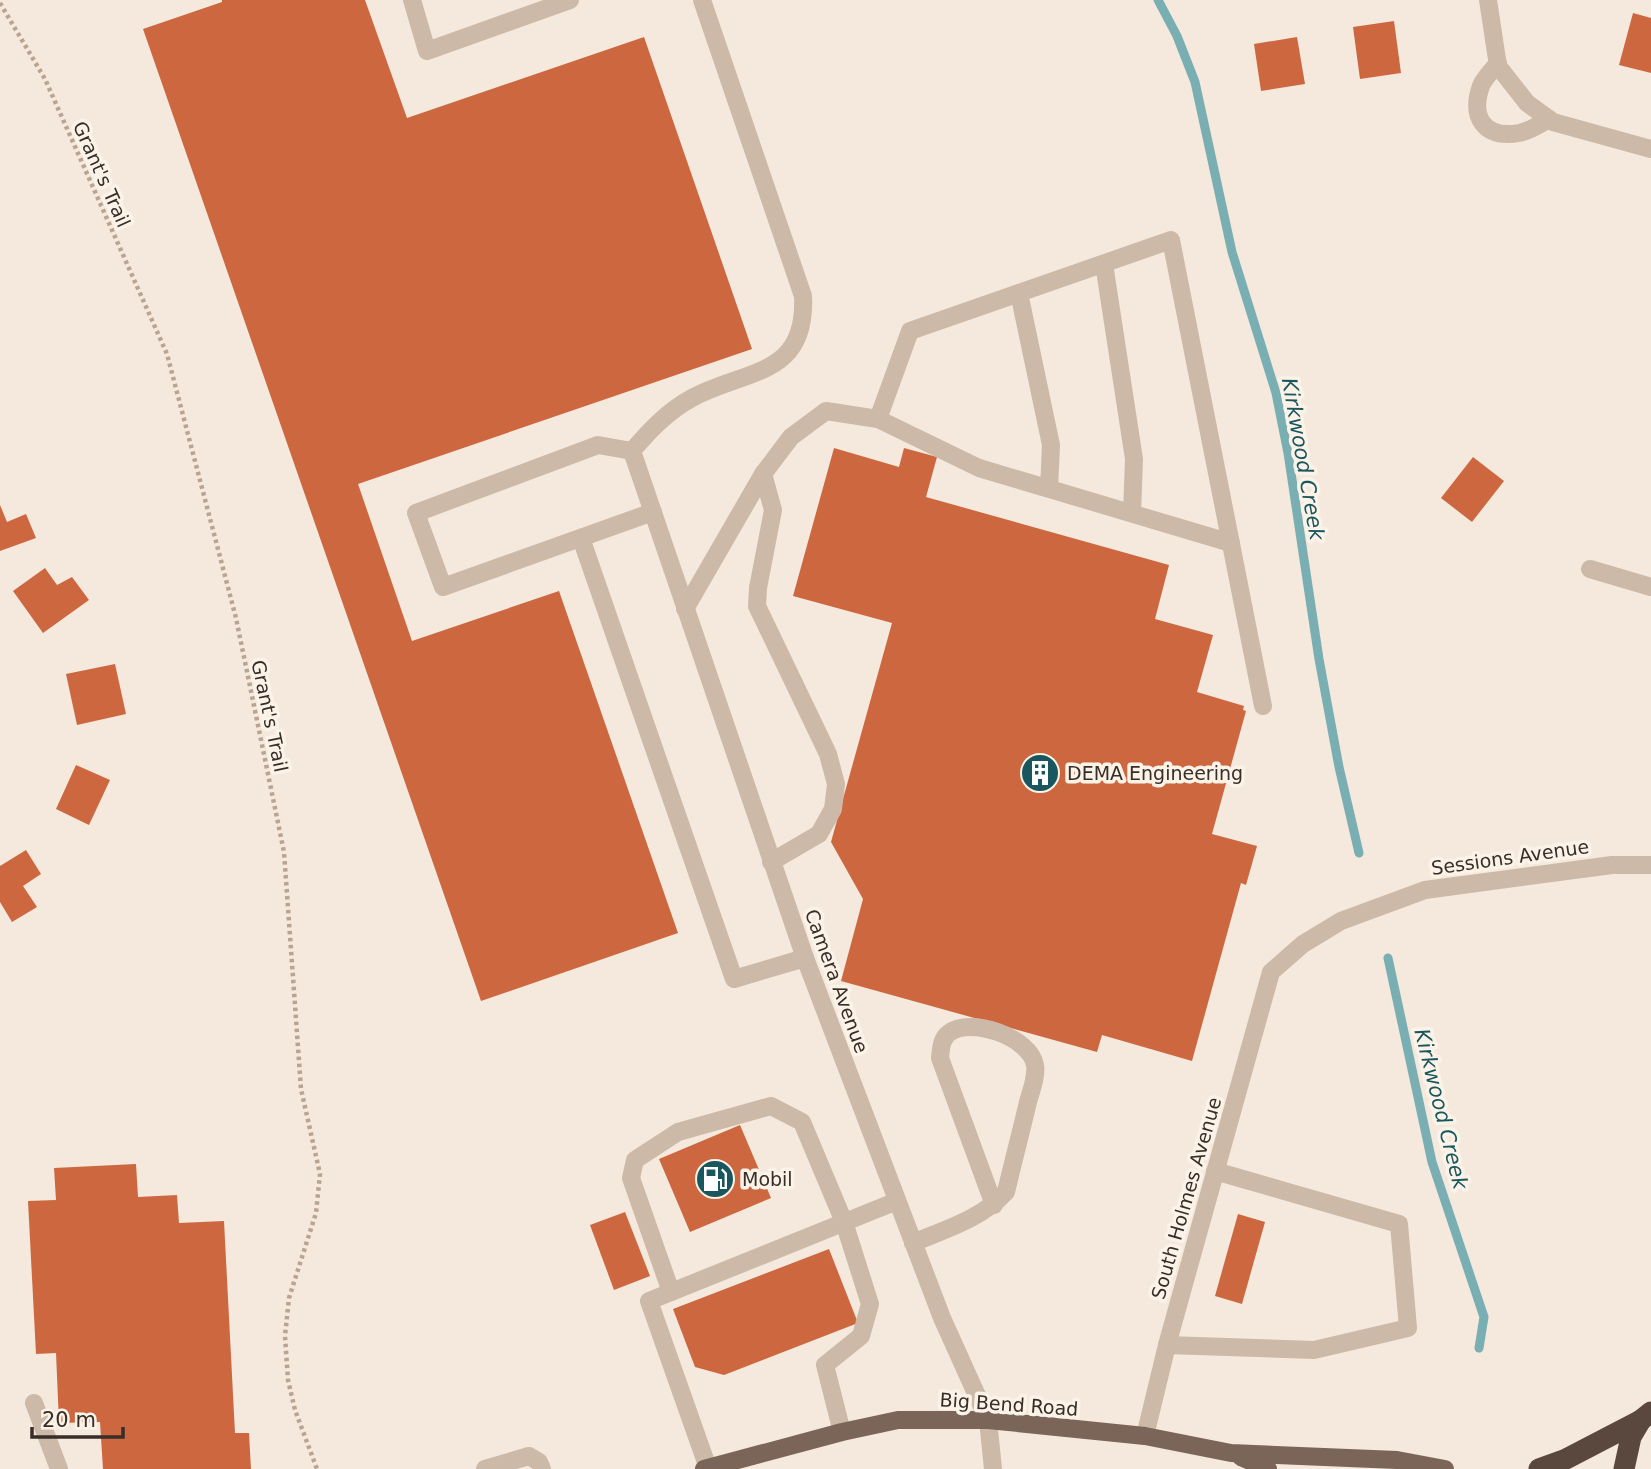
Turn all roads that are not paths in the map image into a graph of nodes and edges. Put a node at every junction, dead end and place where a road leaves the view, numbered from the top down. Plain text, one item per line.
1 (412, 0) edge
2 (570, 0) edge
3 (702, 0) edge
4 (1488, 0) edge
5 (1498, 65) junction
6 (1549, 118) junction
7 (1651, 149) edge
8 (1104, 264) junction
9 (1019, 293) junction
10 (878, 419) junction
11 (632, 451) junction
12 (762, 474) junction
13 (1049, 488) junction
14 (653, 512) junction
15 (1132, 513) junction
16 (581, 538) junction
17 (1231, 543) junction
18 (1590, 569) dead end
19 (1651, 587) edge
20 (685, 609) junction
21 (1263, 706) dead end
22 (771, 862) junction
23 (1651, 865) edge
24 (805, 958) junction
25 (1271, 972) joint
26 (1215, 1171) junction
27 (897, 1201) junction
28 (994, 1205) junction
29 (844, 1222) junction
30 (913, 1243) junction
31 (671, 1292) junction
32 (1167, 1345) junction
33 (34, 1403) dead end
34 (1646, 1416) edge
35 (988, 1420) junction
36 (842, 1432) junction
37 (1145, 1436) junction
38 (1231, 1453) junction
39 (706, 1468) edge
40 (59, 1469) edge
41 (485, 1469) edge
42 (542, 1469) edge
43 (993, 1469) edge
44 (1268, 1469) edge
45 (1445, 1469) edge
46 (1539, 1469) edge
47 (1623, 1469) edge

1 - 2 street
3 - 11 street
4 - 5 street
5 - 6 street
5 - 6 street
6 - 7 street
8 - 9 street
8 - 15 street
8 - 17 street
9 - 10 street
9 - 13 street
10 - 12 street
10 - 13 street
11 - 14 street, Camera Avenue
11 - 16 street
12 - 20 street
12 - 22 street
13 - 15 street
14 - 16 street
14 - 20 street, Camera Avenue
15 - 17 street
16 - 24 street
17 - 21 street
18 - 19 street
20 - 22 street, Camera Avenue
22 - 24 street, Camera Avenue
23 - 25 street, Sessions Avenue
24 - 27 street, Camera Avenue
25 - 26 street, South Holmes Avenue
26 - 32 street, South Holmes Avenue
26 - 32 street
27 - 29 street
27 - 30 street, Camera Avenue
28 - 28 street
28 - 30 street
29 - 31 street
29 - 31 street
29 - 36 street
30 - 35 street, Camera Avenue
31 - 39 street
32 - 37 street, South Holmes Avenue
33 - 40 street
34 - 46 highway
34 - 47 highway
35 - 36 main road, Big Bend Road
35 - 37 main road, Big Bend Road
35 - 43 street
36 - 39 main road, Big Bend Road
37 - 38 main road, Big Bend Road
38 - 44 main road, Big Bend Road
38 - 45 main road, Big Bend Road
41 - 42 street

